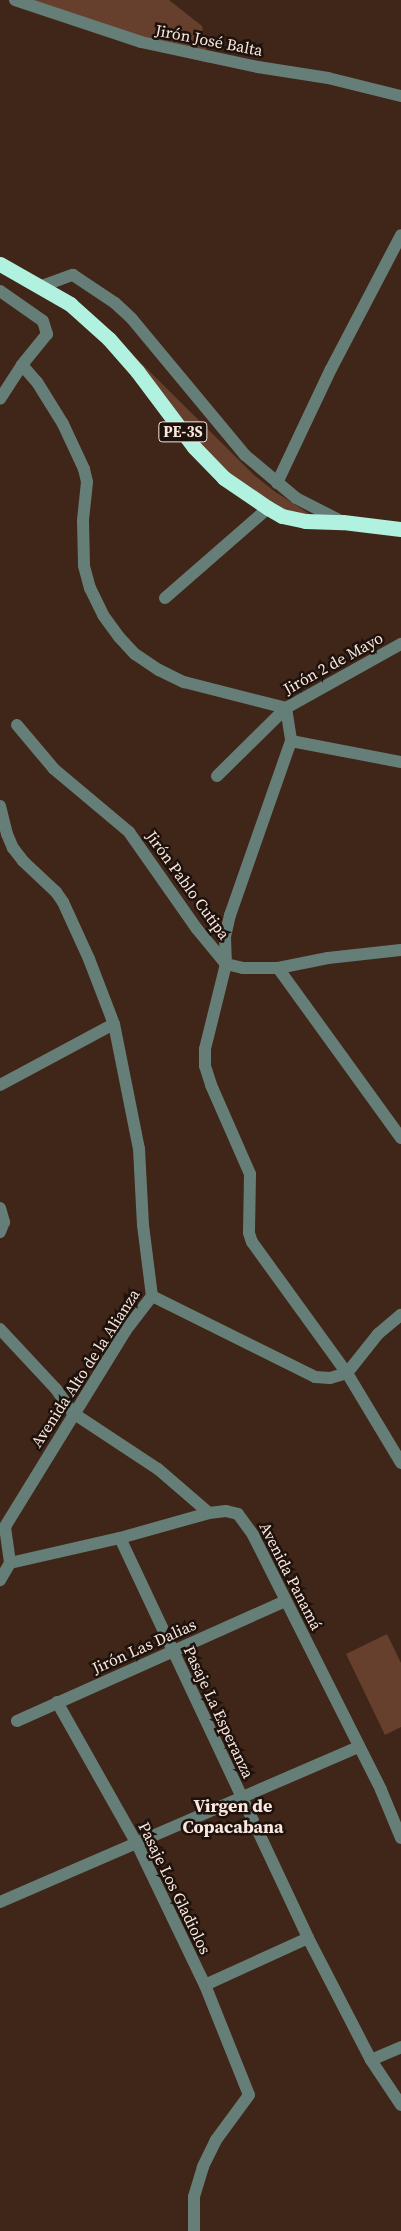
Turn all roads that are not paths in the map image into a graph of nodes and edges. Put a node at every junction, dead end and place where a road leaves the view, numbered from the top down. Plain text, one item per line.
1 (15, 0) edge
2 (401, 96) edge
3 (401, 235) edge
4 (0, 264) edge
5 (42, 286) junction
6 (0, 291) edge
7 (22, 365) junction
8 (0, 399) edge
9 (277, 483) junction
10 (268, 508) junction
11 (343, 522) junction
12 (401, 529) edge
13 (164, 598) dead end
14 (401, 644) edge
15 (286, 708) junction
16 (17, 725) dead end
17 (291, 741) junction
18 (401, 762) edge
19 (217, 776) dead end
20 (0, 806) edge
21 (401, 950) edge
22 (226, 964) junction
23 (278, 968) junction
24 (114, 1024) junction
25 (0, 1085) edge
26 (401, 1138) edge
27 (0, 1208) edge
28 (2, 1227) edge
29 (152, 1296) junction
30 (401, 1315) edge
31 (0, 1329) edge
32 (347, 1373) junction
33 (73, 1413) junction
34 (401, 1463) edge
35 (210, 1513) junction
36 (3, 1524) edge
37 (120, 1538) junction
38 (10, 1563) junction
39 (0, 1580) edge
40 (285, 1601) junction
41 (172, 1652) junction
42 (57, 1702) junction
43 (17, 1721) dead end
44 (359, 1747) junction
45 (241, 1797) junction
46 (401, 1838) edge
47 (137, 1844) junction
48 (0, 1902) edge
49 (308, 1938) junction
50 (205, 1985) junction
51 (401, 2047) edge
52 (371, 2060) junction
53 (401, 2105) edge
54 (194, 2231) edge

1 - 2 street, Jirón José Balta
3 - 9 street
4 - 5 highway, PE-3S
5 - 9 street
5 - 10 highway, PE-3S
6 - 7 street
7 - 8 street
7 - 15 street
9 - 11 street
10 - 11 highway, PE-3S
10 - 13 street
11 - 12 highway, PE-3S
14 - 15 street, Jirón 2 de Mayo
15 - 17 street
15 - 19 street, Jirón 2 de Mayo
16 - 22 street, Jirón Pablo Cutipa
17 - 18 street
17 - 22 street
20 - 24 street, Avenida Alto de la Alianza
21 - 23 street, Jirón Pablo Cutipa
22 - 23 street, Jirón Pablo Cutipa
22 - 32 street
23 - 26 street
24 - 25 street
24 - 29 street, Avenida Alto de la Alianza
27 - 28 street
29 - 32 street
29 - 33 street, Avenida Alto de la Alianza
30 - 32 street
31 - 33 street
32 - 34 street
33 - 35 street
33 - 36 street, Avenida Alto de la Alianza
35 - 37 street, Avenida Panamá
35 - 40 street, Avenida Panamá
36 - 38 street, Avenida Alto de la Alianza
37 - 38 street, Avenida Panamá
37 - 41 street, Pasaje La Esperanza
38 - 39 street
40 - 41 street, Jirón Las Dalias
40 - 44 street, Avenida Panamá
41 - 42 street, Jirón Las Dalias
41 - 45 street, Pasaje La Esperanza
42 - 43 street, Jirón Las Dalias
42 - 47 street, Pasaje Los Gladiolos
44 - 45 street
44 - 46 street, Avenida Panamá
45 - 47 street
45 - 49 street, Pasaje La Esperanza
47 - 48 street
47 - 50 street, Pasaje Los Gladiolos
49 - 50 street
49 - 52 street, Pasaje La Esperanza
50 - 54 street, Pasaje Los Gladiolos
51 - 52 street
52 - 53 street, Pasaje La Esperanza

